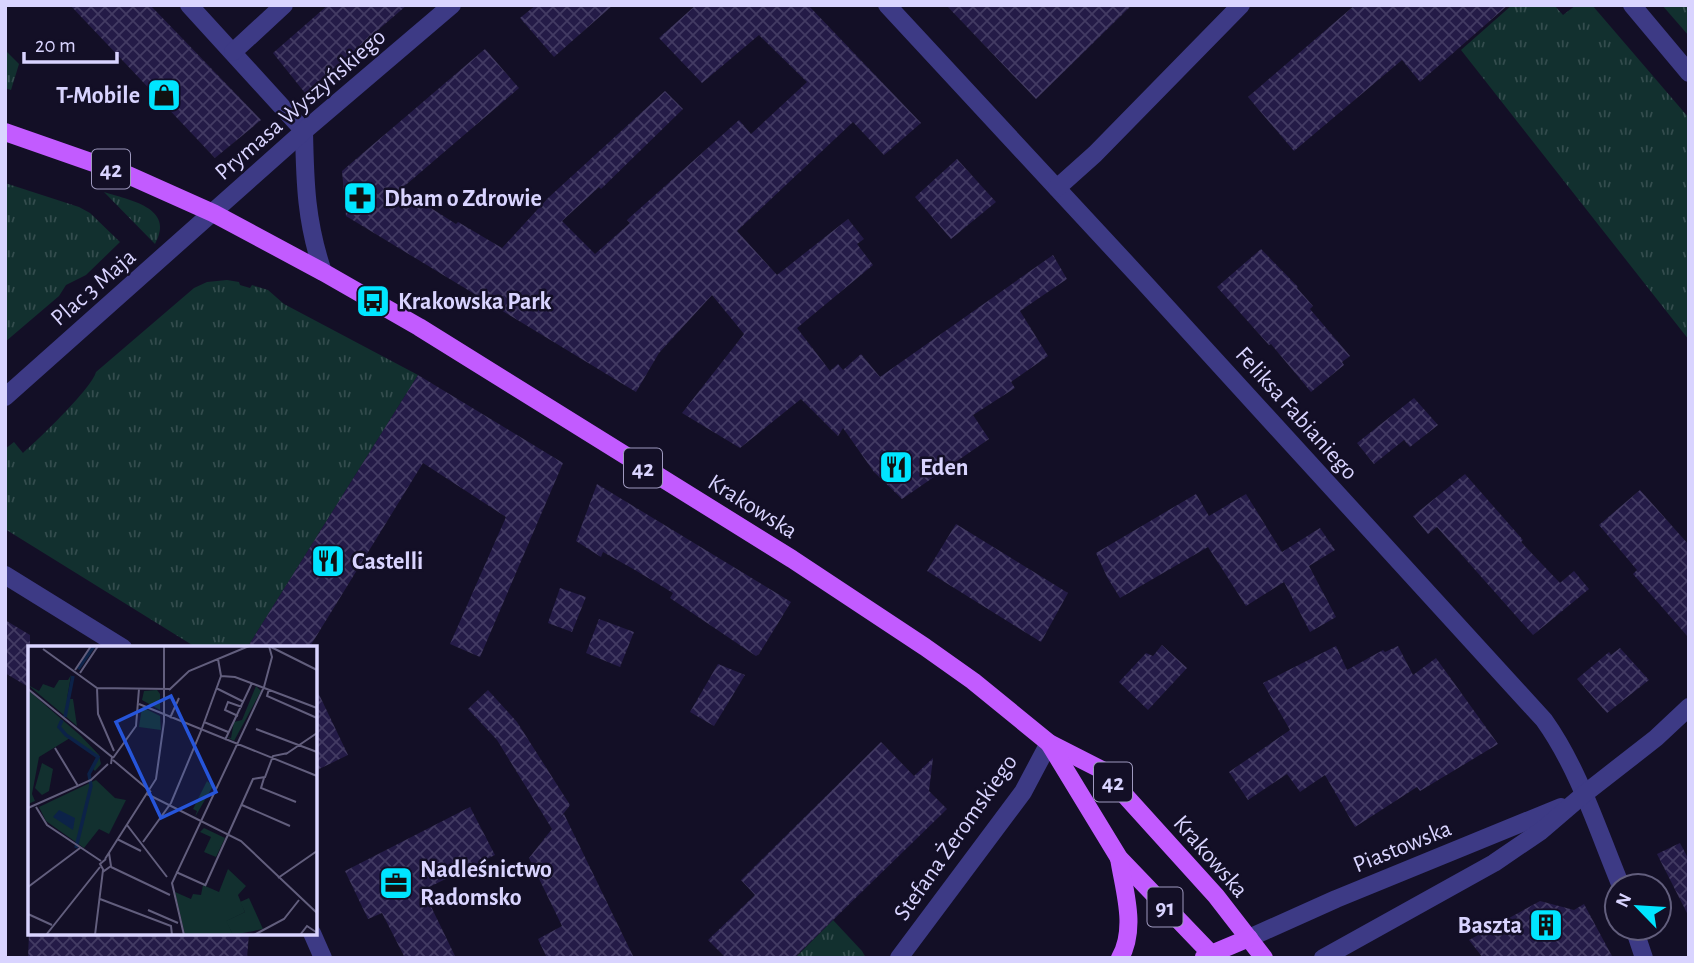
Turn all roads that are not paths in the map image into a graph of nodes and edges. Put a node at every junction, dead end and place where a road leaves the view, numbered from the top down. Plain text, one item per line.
1 (189, 5) edge
2 (284, 5) edge
3 (452, 5) edge
4 (887, 5) edge
5 (1241, 5) edge
6 (1632, 5) edge
7 (233, 52) junction
8 (1689, 73) edge
9 (304, 131) junction
10 (5, 132) edge
11 (1057, 188) junction
12 (214, 213) junction
13 (323, 272) junction
14 (5, 397) edge
15 (5, 575) edge
16 (120, 646) edge
17 (1689, 708) edge
18 (1049, 743) junction
19 (1579, 798) junction
20 (1119, 858) junction
21 (1614, 872) edge
22 (313, 935) edge
23 (1249, 938) junction
24 (1210, 956) edge
25 (323, 958) edge
26 (898, 958) edge
27 (1120, 958) edge
28 (1264, 958) edge
29 (1322, 958) edge

1 - 7 street
2 - 7 street
3 - 9 street, Prymasa Wyszyńskiego
4 - 11 street, Feliksa Fabianiego
5 - 11 street
6 - 8 street
7 - 9 street
9 - 12 street, Prymasa Wyszyńskiego
9 - 13 street
10 - 12 main road, 42
11 - 19 street, Feliksa Fabianiego
12 - 13 main road, 42
12 - 14 street, Plac 3 Maja
13 - 18 main road, Krakowska / 42
15 - 16 street
17 - 19 street, Piastowska
18 - 20 main road, Krakowska / 91
18 - 23 main road, Krakowska / 42
18 - 26 street, Stefana Żeromskiego
19 - 21 street, Feliksa Fabianiego
19 - 23 street, Piastowska
19 - 29 street, Piastowska
20 - 24 main road, Krakowska / 91
20 - 27 main road
22 - 25 street
23 - 24 main road
23 - 28 main road, Krakowska / 42

